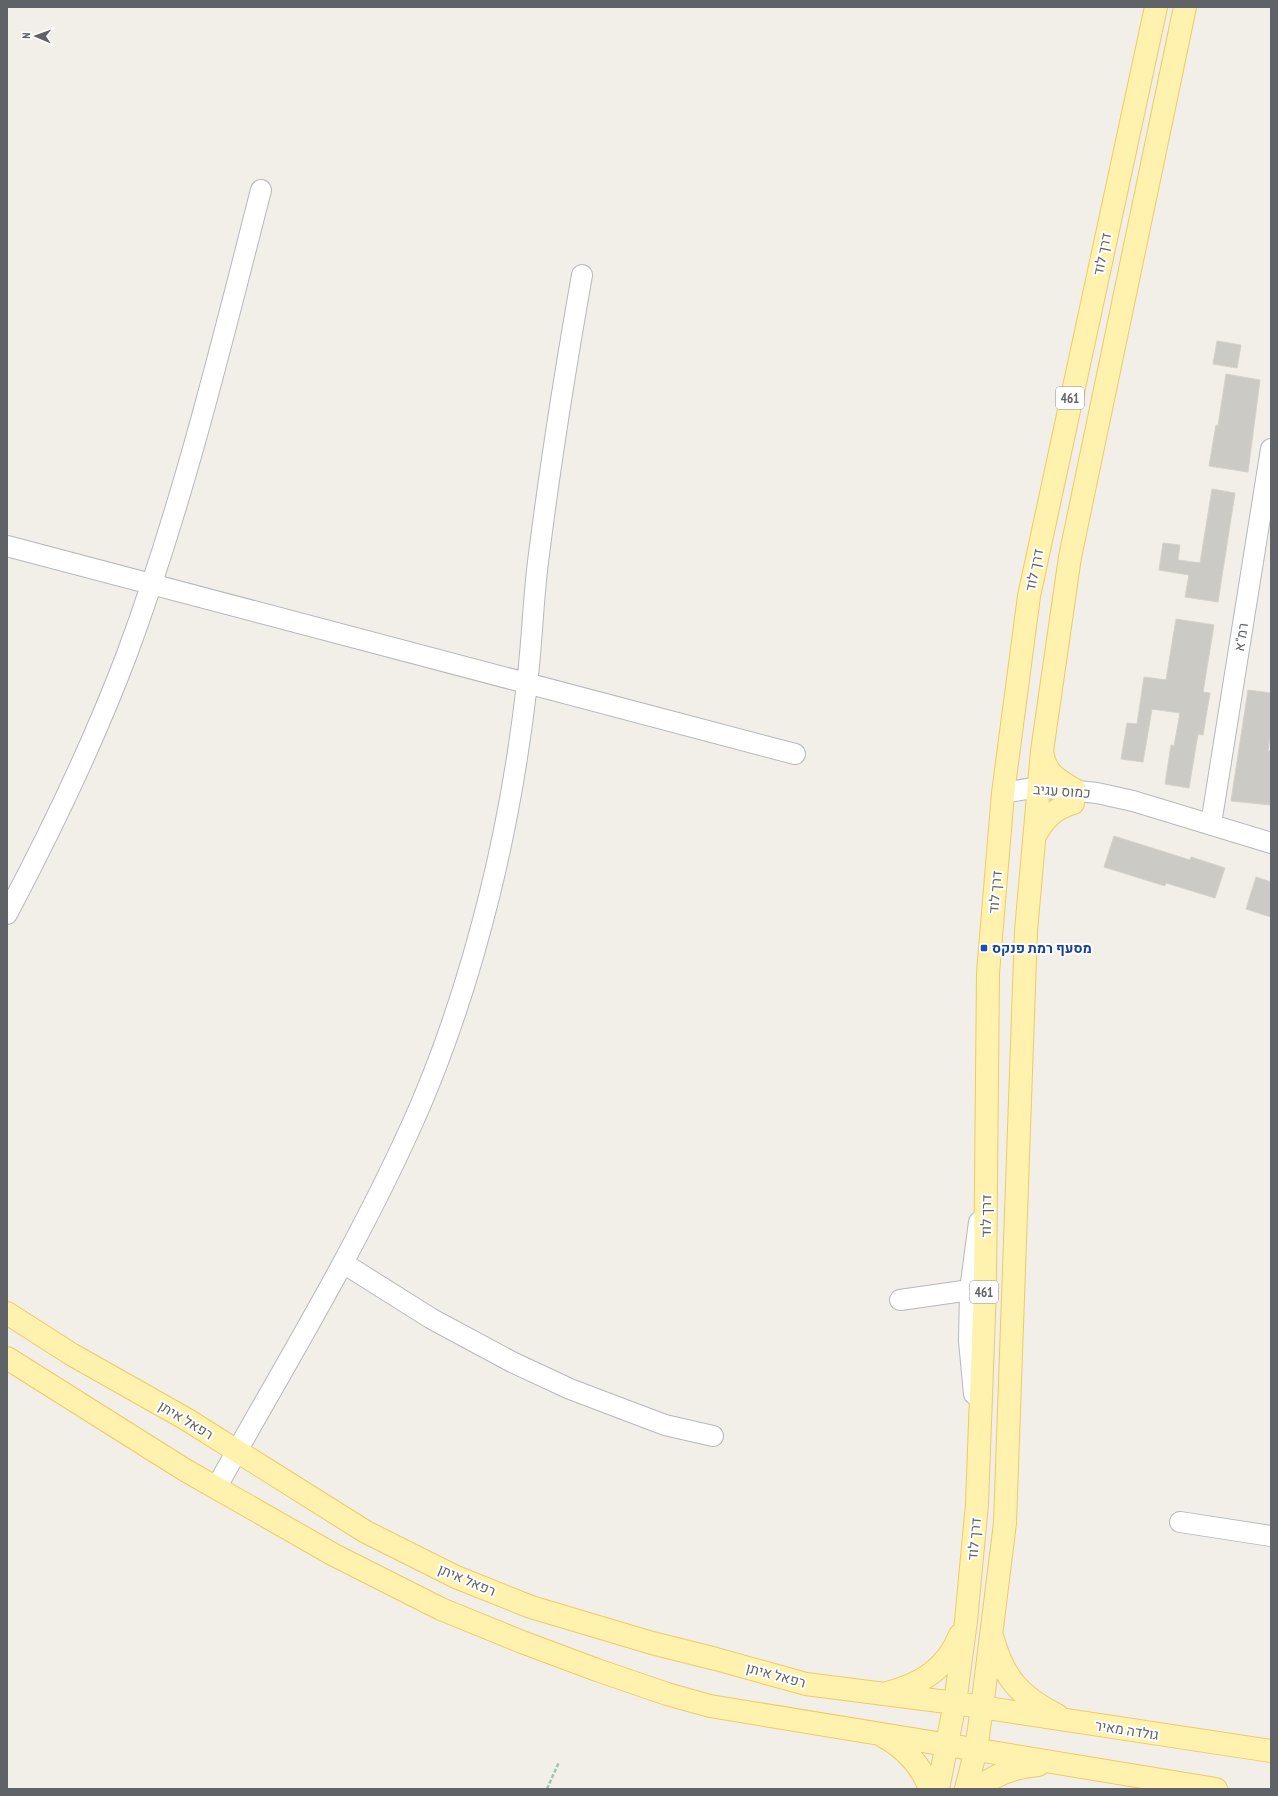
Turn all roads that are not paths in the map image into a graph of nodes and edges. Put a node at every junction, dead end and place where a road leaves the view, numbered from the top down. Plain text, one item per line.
1 (1156, 7) edge
2 (1185, 7) edge
3 (261, 190) dead end
4 (582, 275) dead end
5 (1271, 449) edge
6 (7, 546) edge
7 (151, 584) junction
8 (527, 684) junction
9 (1042, 751) junction
10 (795, 754) dead end
11 (1003, 793) junction
12 (1037, 794) junction
13 (1074, 797) junction
14 (1211, 824) junction
15 (1033, 839) junction
16 (1271, 843) edge
17 (7, 914) edge
18 (986, 1193) junction
19 (343, 1262) junction
20 (970, 1290) junction
21 (900, 1300) dead end
22 (7, 1313) edge
23 (7, 1358) edge
24 (980, 1422) junction
25 (713, 1436) dead end
26 (237, 1451) junction
27 (216, 1488) junction
28 (1180, 1522) dead end
29 (1271, 1536) edge
30 (966, 1621) junction
31 (992, 1634) junction
32 (880, 1695) junction
33 (954, 1704) junction
34 (982, 1708) junction
35 (1071, 1721) junction
36 (877, 1733) junction
37 (947, 1744) junction
38 (976, 1749) junction
39 (1271, 1751) edge
40 (1058, 1763) junction
41 (930, 1789) edge
42 (938, 1789) edge
43 (966, 1789) edge
44 (977, 1789) edge
45 (1216, 1789) edge

1 - 11 main road, דרך לוד / 461
2 - 9 main road, דרך לוד / 461
3 - 7 street
4 - 8 street
5 - 14 street, רמ"א
6 - 7 street
7 - 8 street
7 - 17 street
8 - 10 street
8 - 19 street
9 - 12 main road, דרך לוד / 461
9 - 13 main road
11 - 12 street, כמוס עגיב
11 - 18 main road, דרך לוד / 461
12 - 13 street, כמוס עגיב
12 - 15 main road, דרך לוד / 461
13 - 14 street, כמוס עגיב
13 - 15 main road
14 - 16 street, כמוס עגיב
15 - 31 main road, דרך לוד / 461
18 - 20 street
18 - 24 main road, דרך לוד / 461
19 - 25 street
19 - 26 street
20 - 21 street
20 - 24 street
22 - 26 main road, רפאל איתן
23 - 27 main road
24 - 30 main road, דרך לוד / 461
26 - 27 street
26 - 32 main road, רפאל איתן
27 - 36 main road
28 - 29 street
30 - 32 main road
30 - 33 main road, דרך לוד / 461
31 - 34 main road, דרך לוד / 461
31 - 35 main road
32 - 33 main road, רפאל איתן
33 - 34 main road, רפאל איתן
33 - 37 main road, דרך לוד / 461
34 - 35 main road, גולדה מאיר
34 - 38 main road, דרך לוד / 461
35 - 39 main road, גולדה מאיר
36 - 37 main road
36 - 41 main road
37 - 38 main road
37 - 42 main road, דרך לוד / 461
38 - 40 main road
38 - 43 main road, דרך לוד / 461
40 - 44 main road
40 - 45 main road

